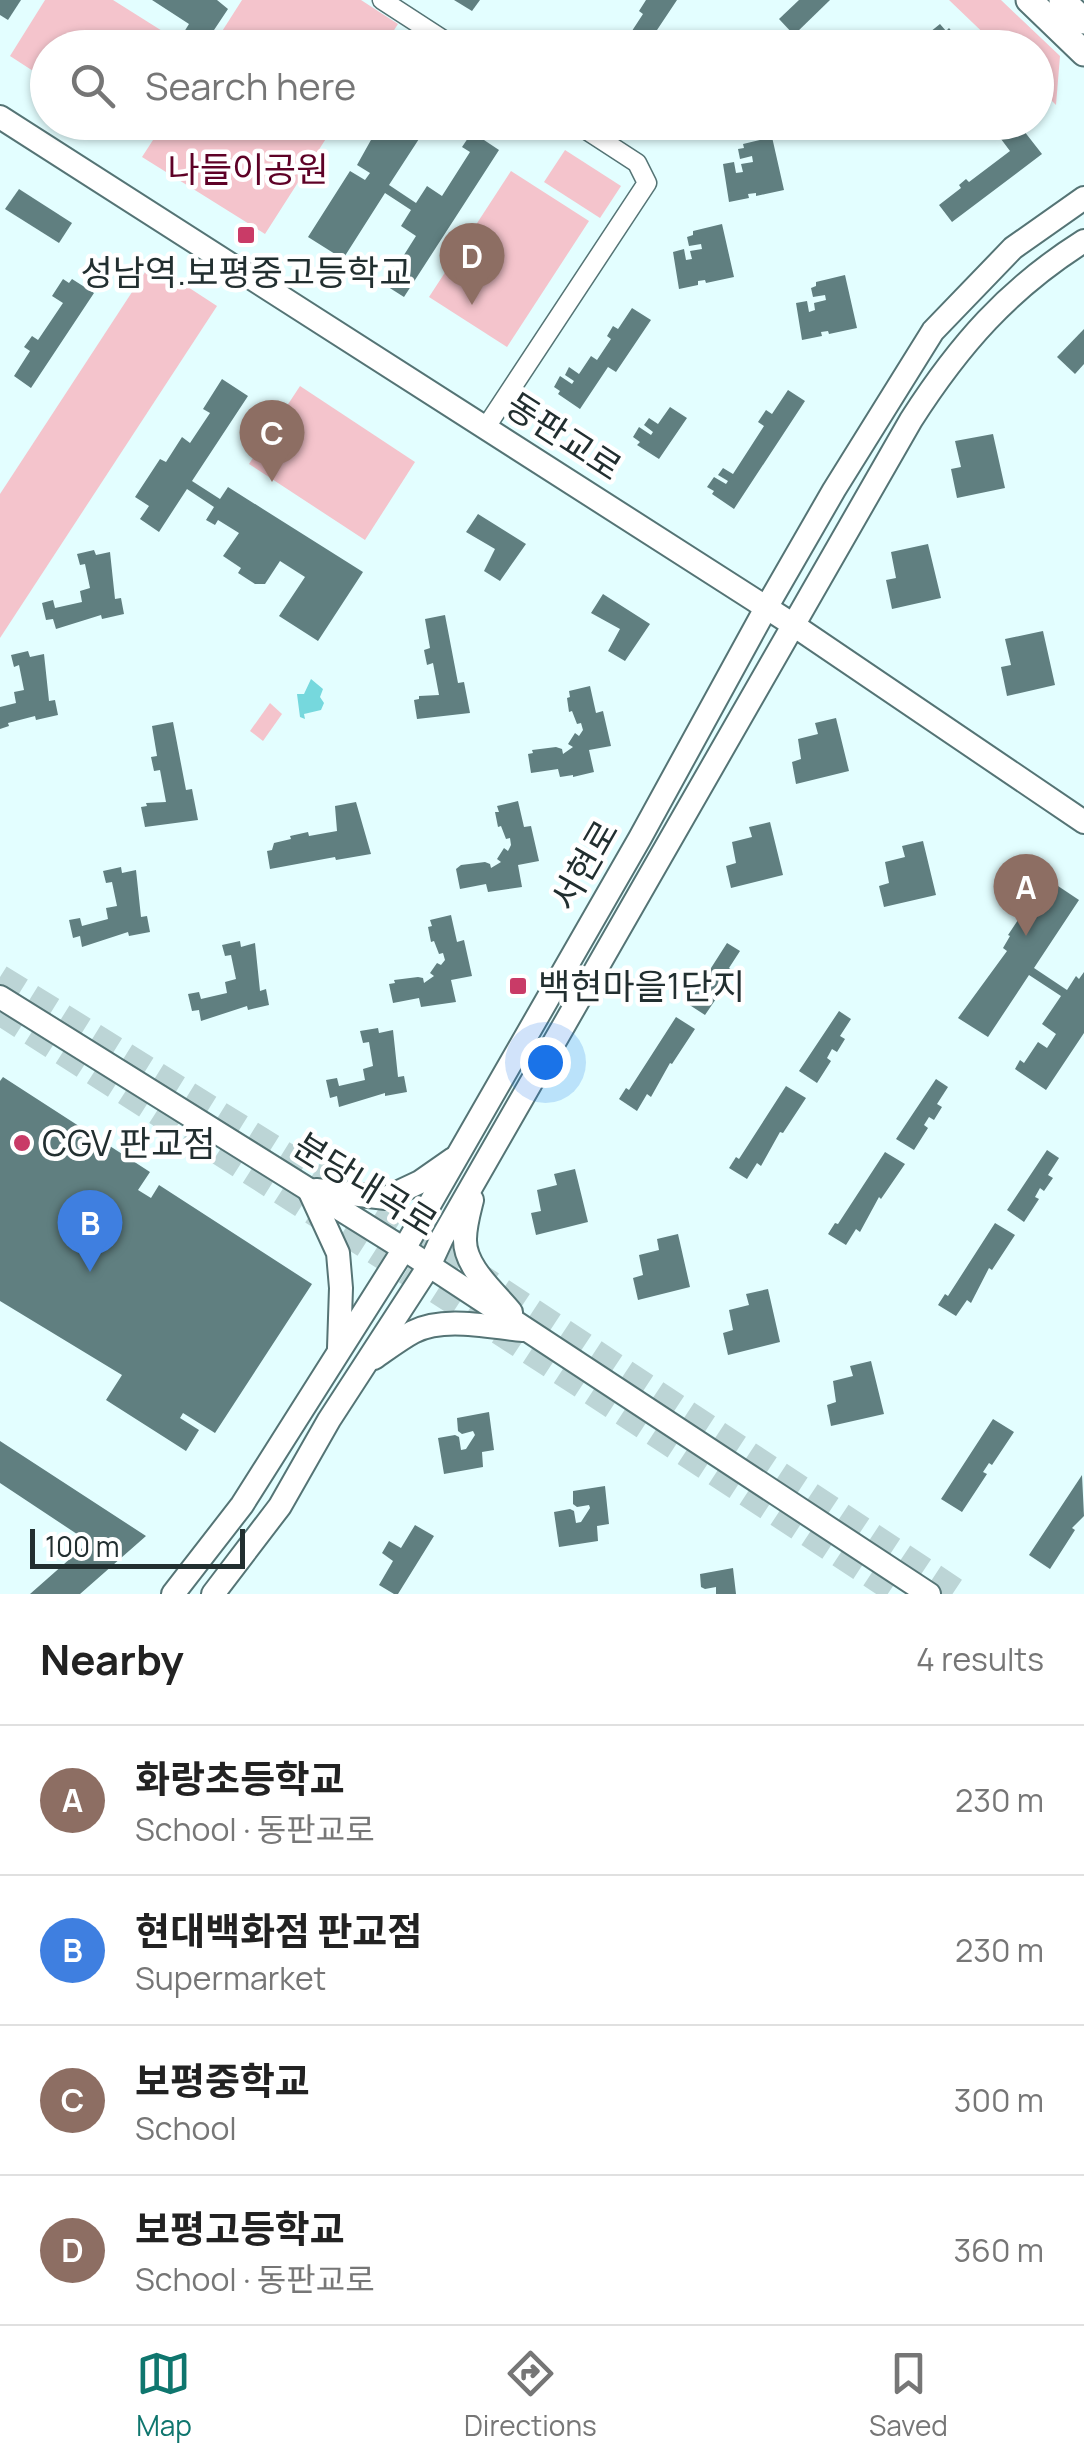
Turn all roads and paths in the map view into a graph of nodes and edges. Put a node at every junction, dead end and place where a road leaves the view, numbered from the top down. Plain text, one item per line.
1 (382, 0) edge
2 (1030, 0) edge
3 (1062, 0) edge
4 (1084, 21) edge
5 (428, 30) edge
6 (1084, 53) edge
7 (0, 117) edge
8 (30, 136) edge
9 (36, 140) edge
10 (602, 140) edge
11 (1084, 198) edge
12 (1084, 240) edge
13 (486, 427) junction
14 (766, 608) junction
15 (792, 624) junction
16 (1084, 822) edge
17 (1, 999) edge
18 (458, 1155) junction
19 (474, 1187) junction
20 (308, 1189) junction
21 (404, 1250) junction
22 (429, 1266) junction
23 (526, 1330) junction
24 (338, 1350) junction
25 (366, 1364) junction
26 (173, 1594) edge
27 (213, 1594) edge
28 (929, 1594) edge

1 - 5 street
2 - 6 highway
3 - 4 highway
7 - 8 main road, 동판교로
9 - 13 main road, 동판교로
10 - 13 street
11 - 14 main road, 서현로
12 - 15 main road, 서현로
13 - 14 main road, 동판교로
14 - 15 main road, 동판교로
14 - 18 main road, 서현로
15 - 16 main road, 동판교로
15 - 19 main road, 서현로
17 - 20 main road, 분당내곡로
18 - 20 main road
18 - 21 main road, 서현로
19 - 22 main road, 서현로
19 - 23 main road
20 - 21 main road, 분당내곡로
20 - 24 main road
21 - 22 main road, 분당내곡로
21 - 24 main road, 서현로
22 - 23 main road, 분당내곡로
22 - 25 main road, 서현로
23 - 25 main road
23 - 28 main road, 분당내곡로
24 - 26 main road, 서현로
25 - 27 main road, 서현로

